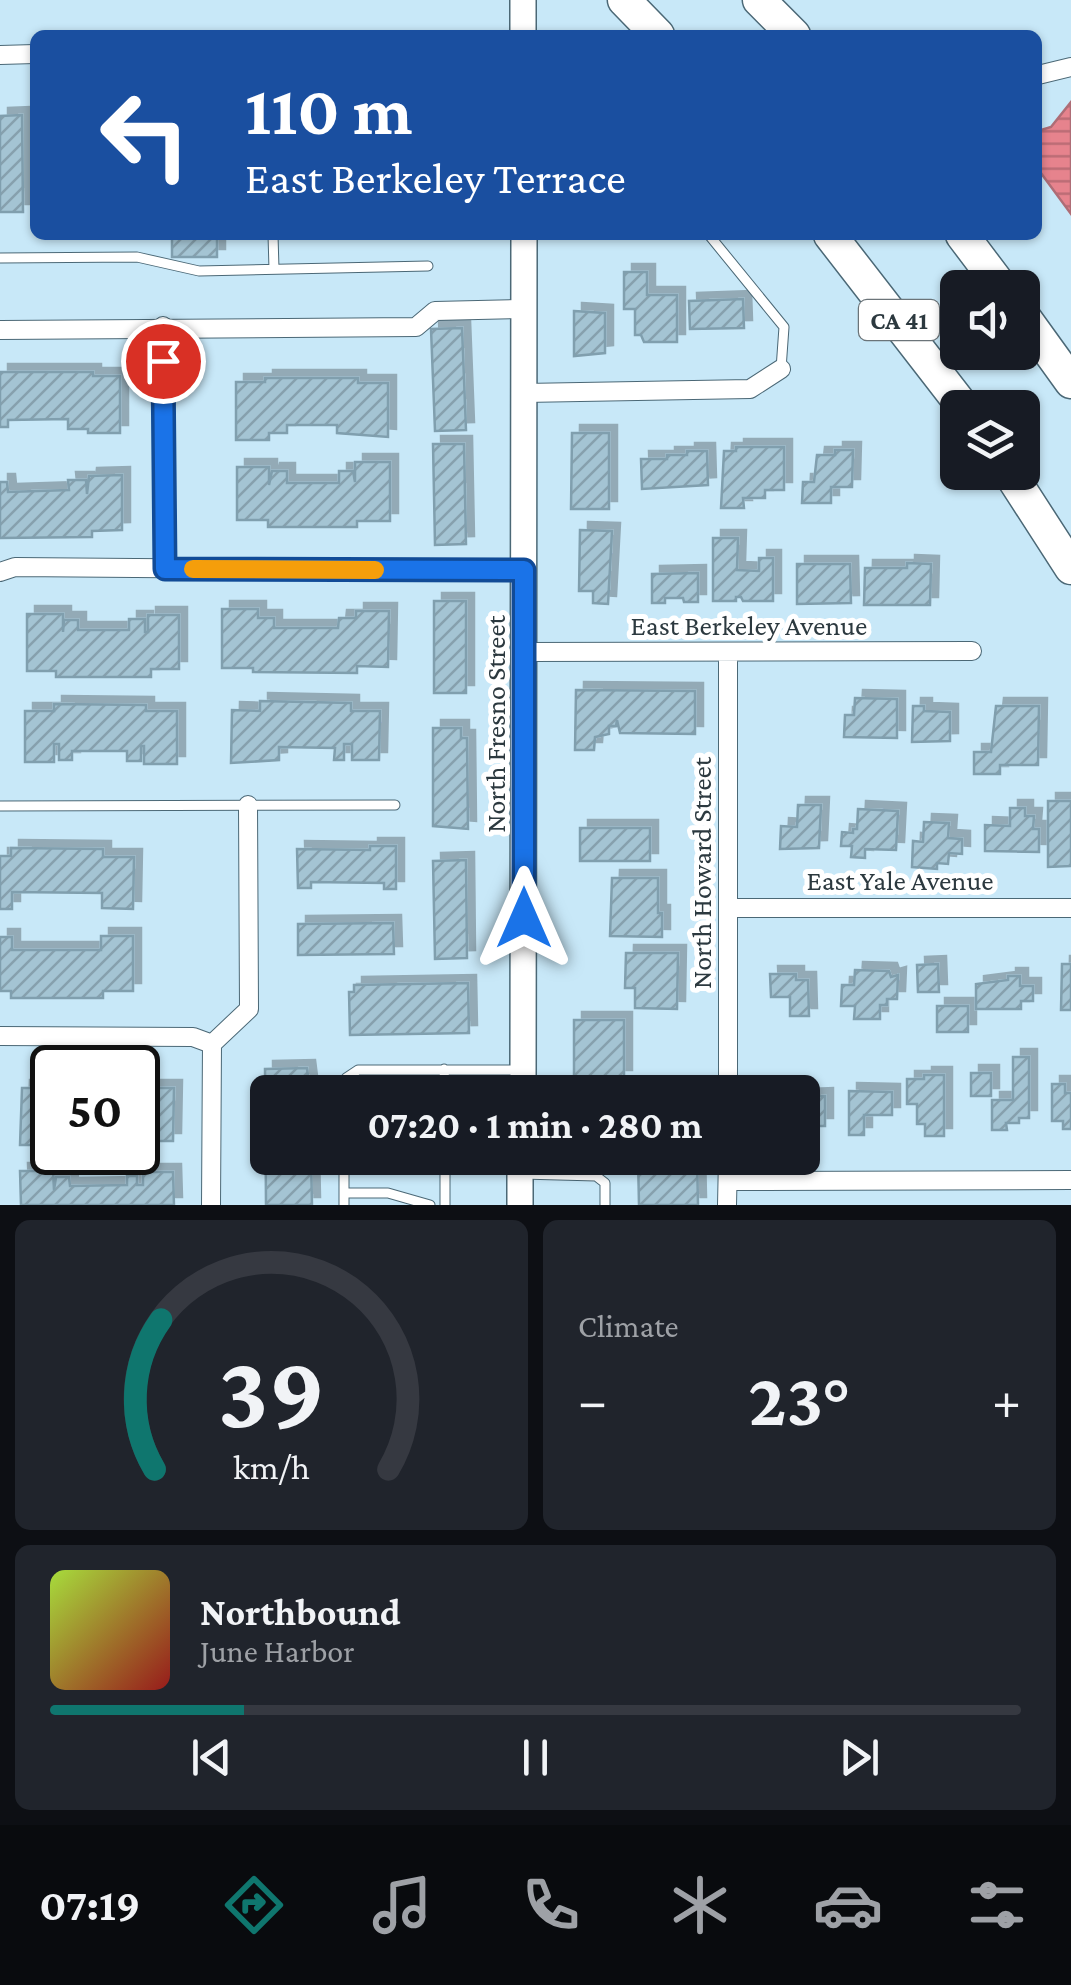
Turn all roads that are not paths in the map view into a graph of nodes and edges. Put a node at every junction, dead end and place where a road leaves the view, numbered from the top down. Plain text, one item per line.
1 (523, 0) edge
2 (624, 0) edge
3 (760, 0) edge
4 (523, 30) edge
5 (653, 30) edge
6 (789, 30) edge
7 (30, 54) edge
8 (0, 55) edge
9 (1071, 67) edge
10 (1042, 74) edge
11 (273, 240) edge
12 (524, 240) edge
13 (713, 240) edge
14 (834, 240) edge
15 (966, 240) edge
16 (0, 258) edge
17 (428, 266) dead end
18 (274, 269) junction
19 (988, 270) edge
20 (524, 308) junction
21 (162, 326) junction
22 (0, 330) edge
23 (1040, 339) edge
24 (780, 369) joint
25 (1071, 382) edge
26 (950, 390) edge
27 (524, 393) junction
28 (1021, 490) edge
29 (1071, 568) edge
30 (165, 569) junction
31 (524, 570) junction
32 (0, 572) edge
33 (972, 651) dead end
34 (526, 652) junction
35 (728, 653) junction
36 (248, 805) junction
37 (396, 805) dead end
38 (0, 806) edge
39 (730, 908) junction
40 (1071, 908) edge
41 (0, 1036) edge
42 (212, 1044) junction
43 (444, 1069) junction
44 (350, 1075) edge
45 (444, 1075) edge
46 (480, 1075) edge
47 (523, 1075) edge
48 (728, 1075) edge
49 (344, 1175) edge
50 (445, 1175) edge
51 (520, 1175) edge
52 (588, 1175) edge
53 (728, 1175) edge
54 (728, 1180) junction
55 (1071, 1180) edge
56 (344, 1193) junction
57 (211, 1205) edge
58 (344, 1205) edge
59 (430, 1205) edge
60 (446, 1205) edge
61 (520, 1205) edge
62 (606, 1205) edge
63 (728, 1205) edge

1 - 4 main road
2 - 5 highway
3 - 6 highway
7 - 8 street
9 - 10 street
11 - 18 lane
12 - 20 main road, North Fresno Street
13 - 24 lane
14 - 26 highway, CA 41
15 - 19 highway
16 - 18 lane
17 - 18 lane
20 - 21 street
20 - 27 main road, North Fresno Street
21 - 22 street
21 - 30 street
23 - 25 highway
24 - 27 street
27 - 31 main road, North Fresno Street
28 - 29 highway
30 - 31 street
30 - 32 street
31 - 34 main road, North Fresno Street
33 - 35 street, East Berkeley Avenue
34 - 35 street, East Berkeley Avenue
34 - 47 main road, North Fresno Street
35 - 39 street, North Howard Street
36 - 37 lane
36 - 38 lane
36 - 42 street
39 - 40 street, East Yale Avenue
39 - 48 street, North Howard Street
41 - 42 street
42 - 57 street
43 - 44 lane
43 - 45 lane
43 - 46 lane
49 - 56 lane
50 - 60 lane
51 - 61 main road
52 - 62 lane
53 - 54 street
54 - 55 street
54 - 63 street
56 - 58 lane
56 - 59 lane

